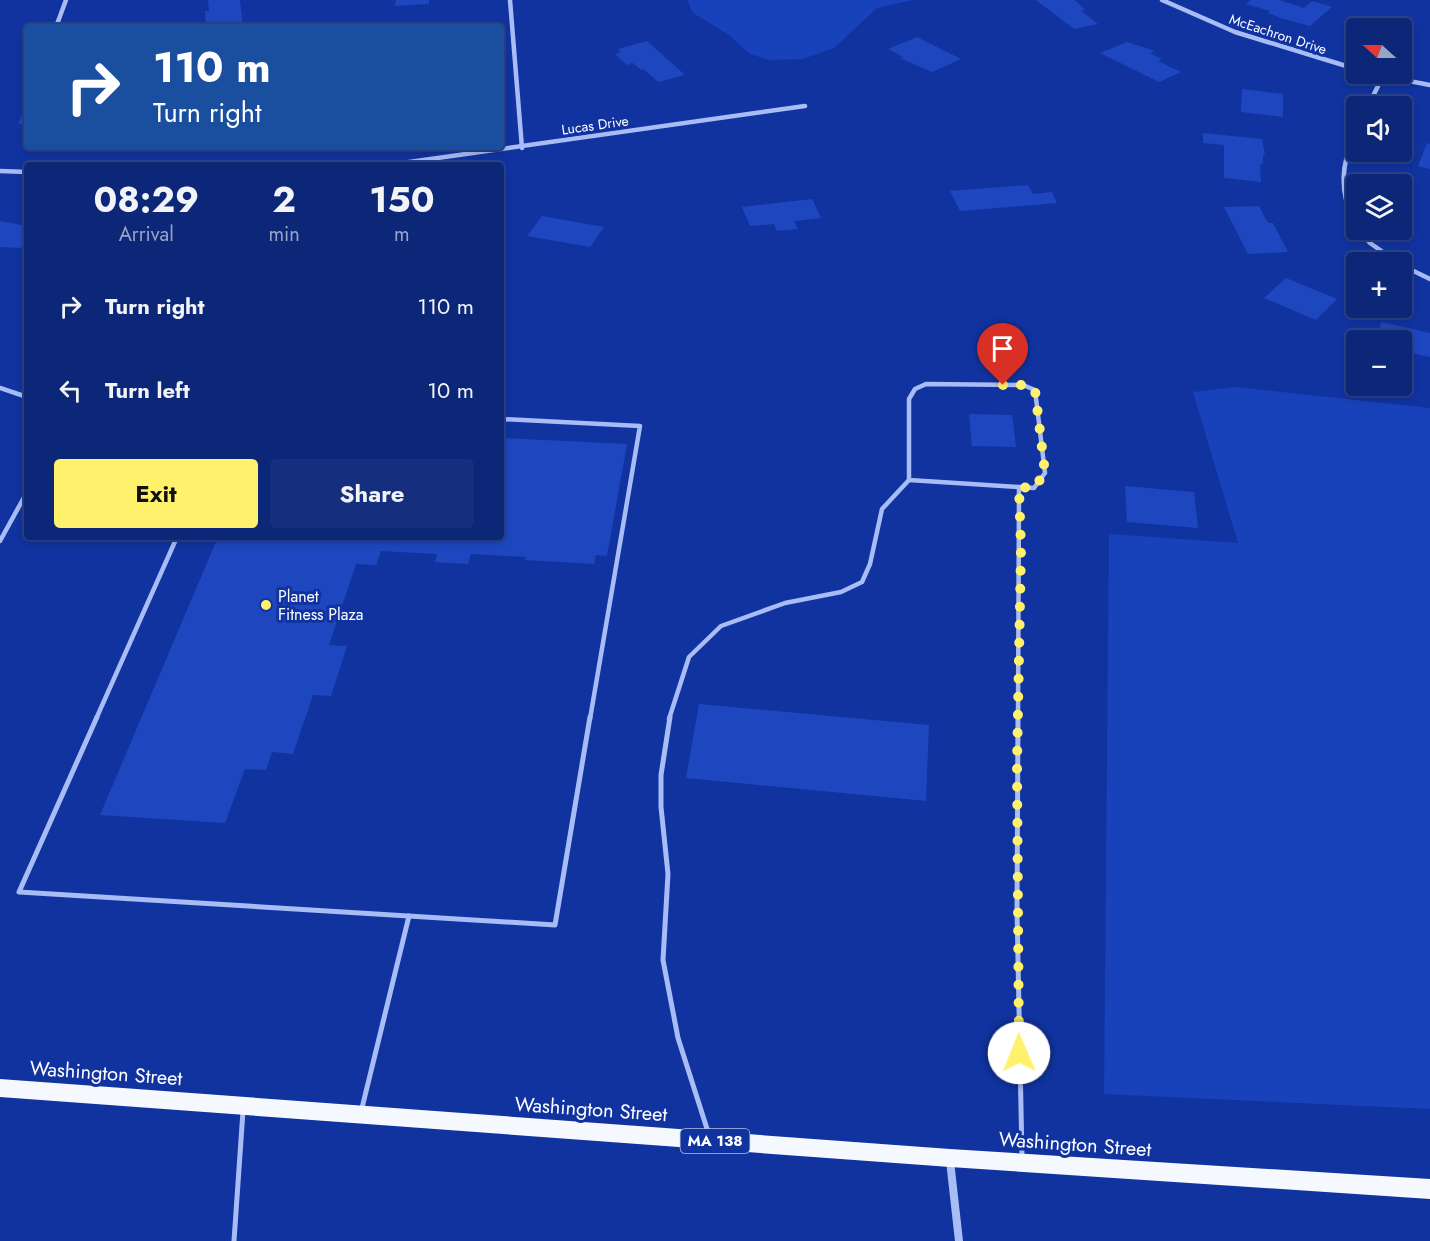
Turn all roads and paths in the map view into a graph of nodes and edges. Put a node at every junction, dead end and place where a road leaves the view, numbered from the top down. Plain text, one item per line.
1 (66, 0) edge
2 (510, 0) edge
3 (1162, 0) edge
4 (57, 24) edge
5 (1346, 66) edge
6 (1412, 82) edge
7 (1430, 85) edge
8 (805, 106) dead end
9 (522, 148) junction
10 (1346, 152) edge
11 (412, 162) edge
12 (0, 171) edge
13 (24, 172) edge
14 (1346, 203) edge
15 (1367, 240) edge
16 (1382, 252) edge
17 (1412, 270) edge
18 (1430, 279) edge
19 (0, 388) edge
20 (24, 396) edge
21 (504, 420) edge
22 (909, 480) junction
23 (1019, 487) junction
24 (24, 497) edge
25 (176, 540) edge
26 (0, 541) edge
27 (409, 916) junction
28 (0, 1088) edge
29 (243, 1106) junction
30 (360, 1114) junction
31 (711, 1141) junction
32 (950, 1158) junction
33 (1022, 1163) junction
34 (1430, 1189) edge
35 (234, 1241) edge
36 (959, 1241) edge

1 - 4 street
2 - 9 street
3 - 5 street, McEachron Drive
6 - 7 street
8 - 9 street, Lucas Drive
9 - 11 street, Lucas Drive
10 - 14 street
12 - 13 street
15 - 16 street
17 - 18 street
19 - 20 lane
21 - 27 lane
22 - 23 lane
22 - 23 lane
22 - 31 lane
23 - 33 lane
24 - 26 lane
25 - 27 lane
27 - 30 lane
28 - 29 main road, Washington Street / MA 138
29 - 30 main road, Washington Street / MA 138
29 - 35 lane
30 - 31 main road, Washington Street / MA 138
31 - 32 main road, Washington Street / MA 138
32 - 33 main road, Washington Street / MA 138
32 - 36 street
33 - 34 main road, Washington Street / MA 138

